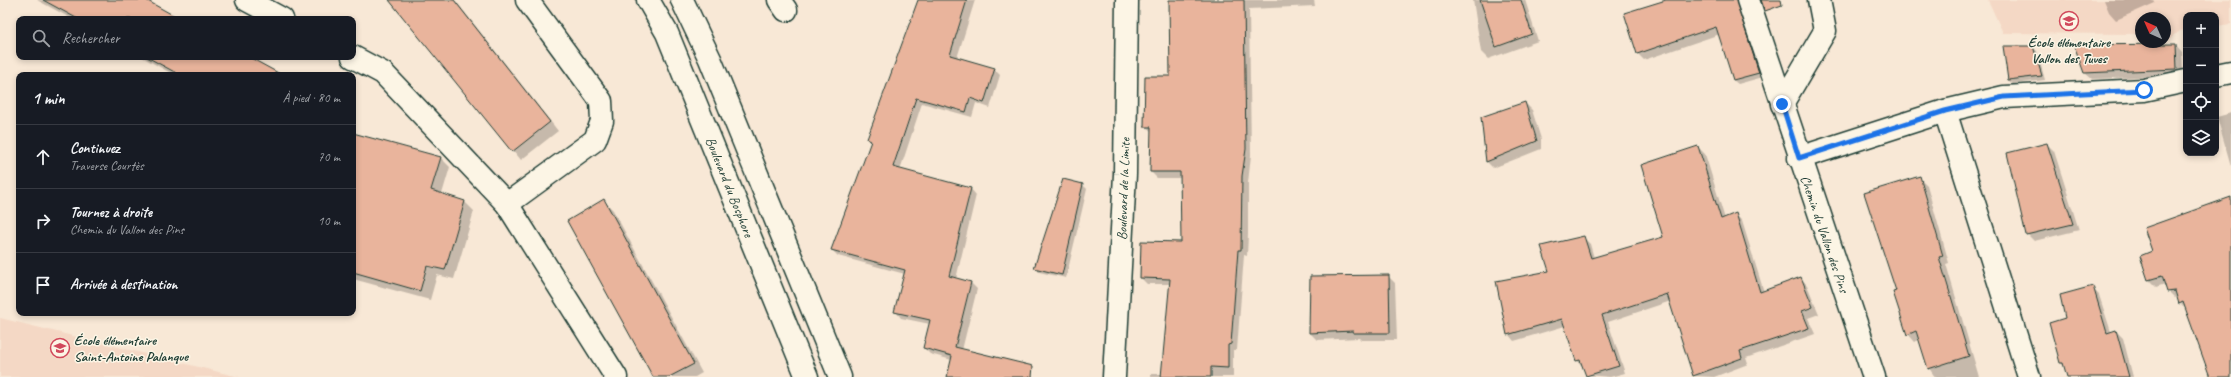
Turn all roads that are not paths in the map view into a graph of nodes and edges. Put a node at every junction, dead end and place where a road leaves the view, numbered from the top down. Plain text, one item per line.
1 (247, 0) edge
2 (527, 0) edge
3 (648, 0) edge
4 (682, 0) edge
5 (1128, 0) edge
6 (1748, 0) edge
7 (1818, 0) edge
8 (279, 11) edge
9 (356, 59) edge
10 (2231, 72) edge
11 (2219, 74) edge
12 (2183, 82) edge
13 (1782, 104) junction
14 (1945, 111) junction
15 (1799, 158) junction
16 (507, 204) junction
17 (616, 377) edge
18 (807, 377) edge
19 (840, 377) edge
20 (1114, 377) edge
21 (1873, 377) edge
22 (2029, 377) edge

1 - 8 street
2 - 16 street
3 - 18 street, Boulevard du Bosphore
4 - 19 street
5 - 20 street, Boulevard de la Limite
6 - 13 street, Chemin du Vallon des Pins
7 - 13 street
9 - 16 street
10 - 11 street
12 - 14 street
13 - 15 street, Chemin du Vallon des Pins
14 - 15 street
14 - 22 street
15 - 21 street, Chemin du Vallon des Pins
16 - 17 street

